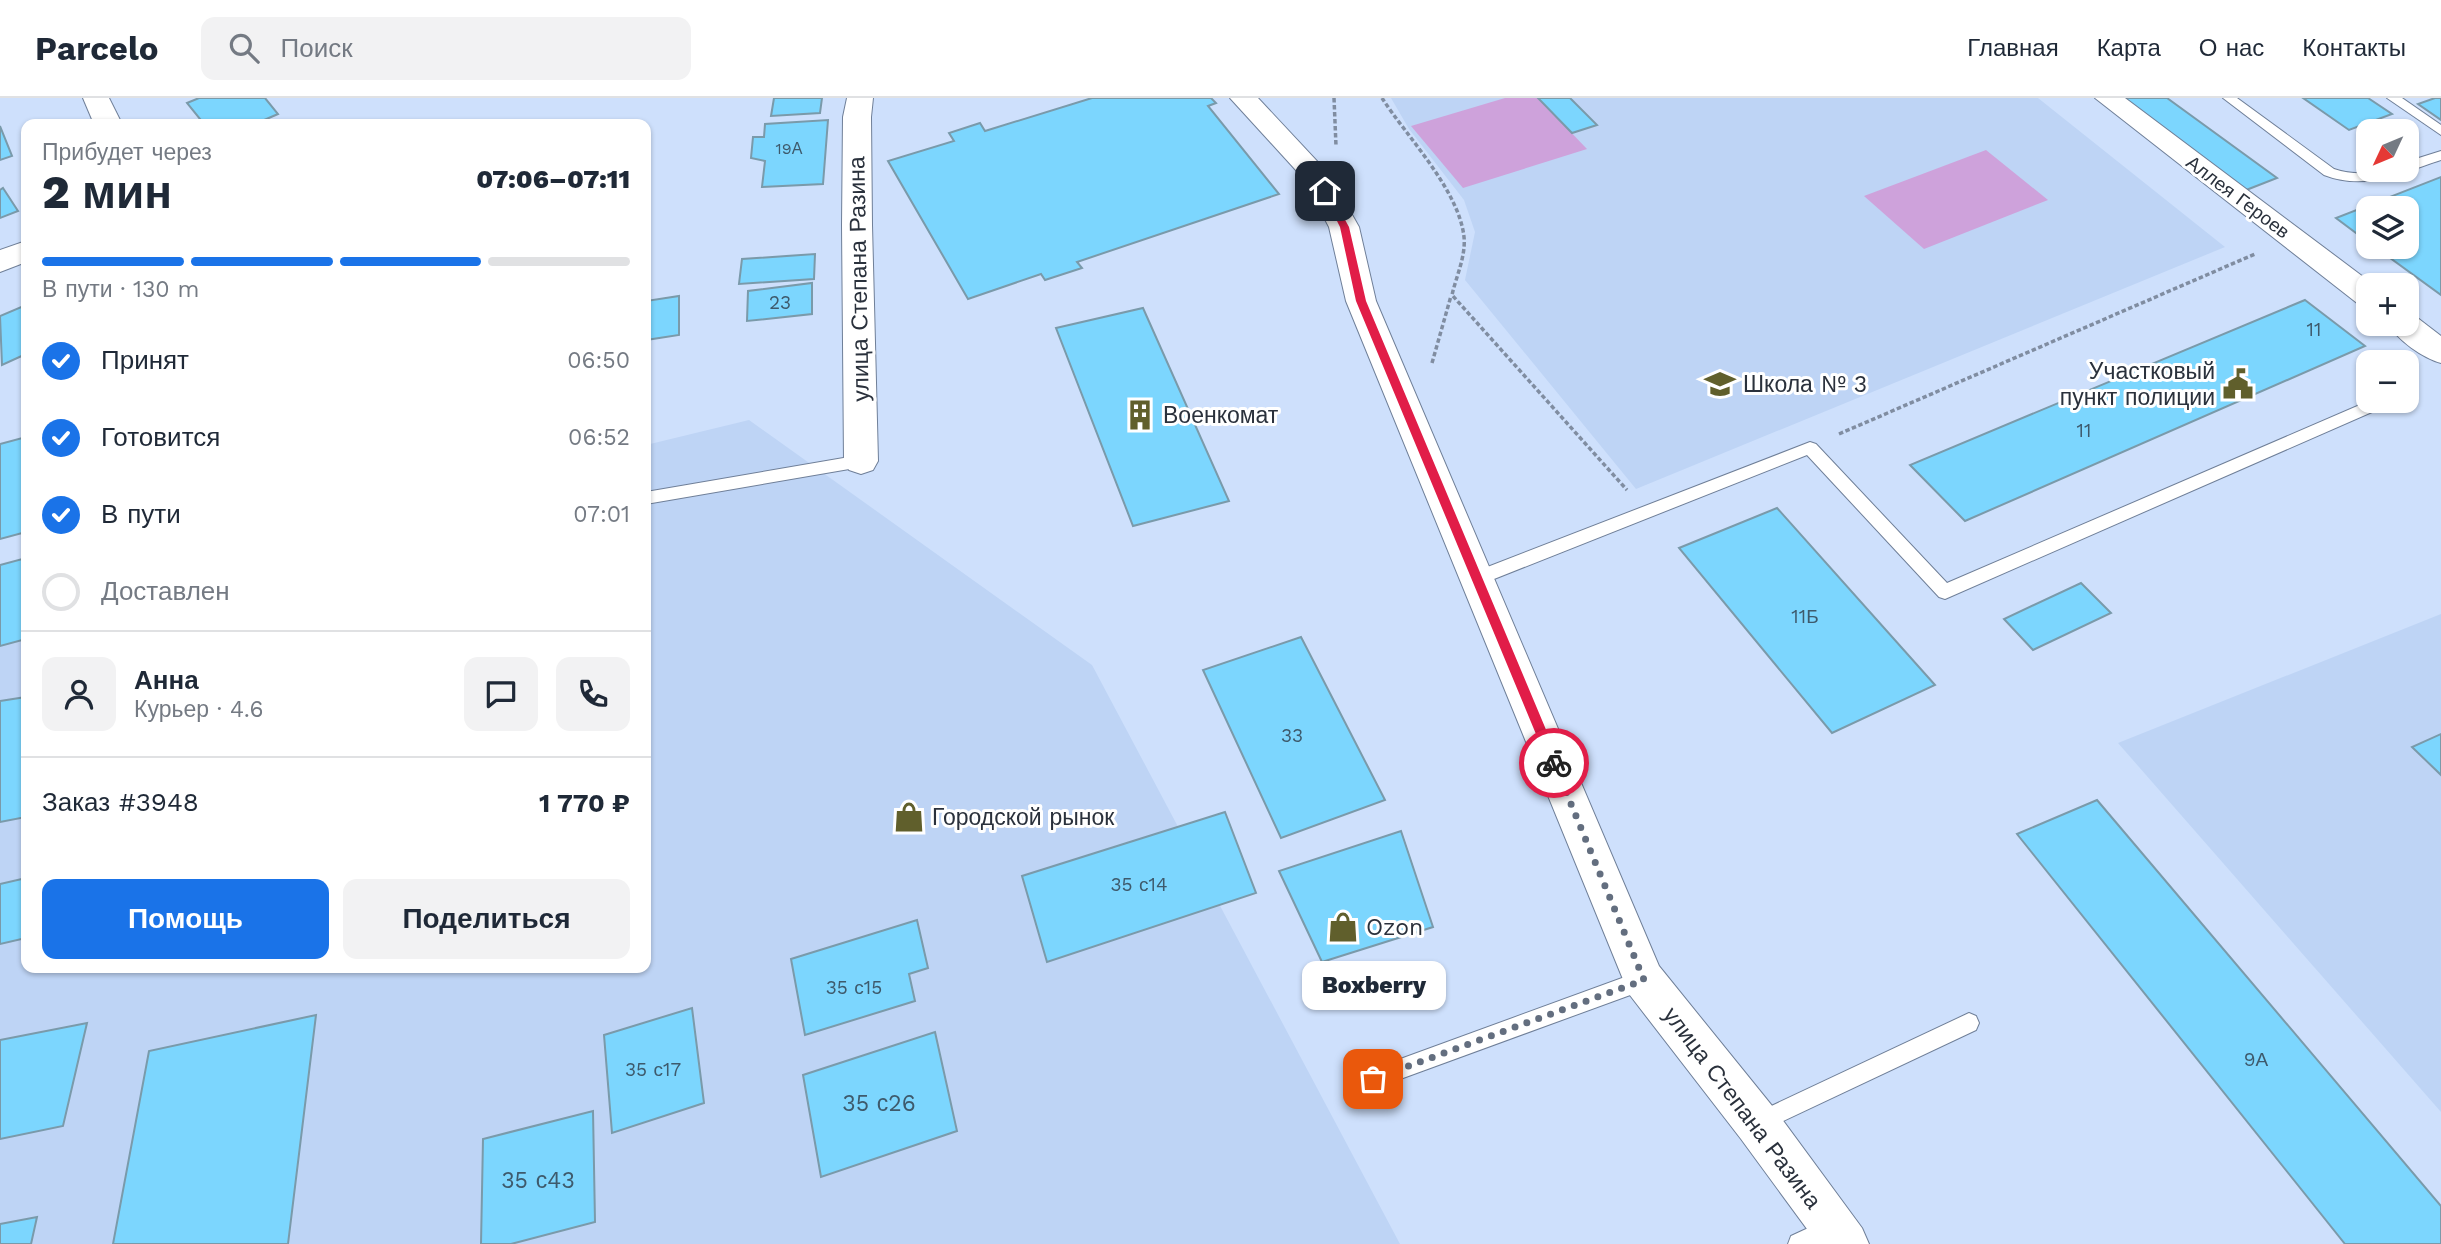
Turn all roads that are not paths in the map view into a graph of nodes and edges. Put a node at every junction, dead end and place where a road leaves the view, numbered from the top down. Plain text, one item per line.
1 (96, 98) edge
2 (860, 98) edge
3 (1243, 98) edge
4 (2108, 98) edge
5 (2229, 98) edge
6 (2393, 98) edge
7 (106, 119) edge
8 (2441, 131) edge
9 (2441, 155) edge
10 (2419, 163) edge
11 (2356, 180) edge
12 (21, 253) edge
13 (0, 262) edge
14 (2356, 287) edge
15 (2419, 335) edge
16 (2441, 352) edge
17 (2356, 413) edge
18 (861, 461) joint
19 (651, 497) edge
20 (1478, 578) junction
21 (1644, 980) junction
22 (1969, 1023) dead end
23 (1373, 1079) dead end
24 (1757, 1123) junction
25 (1839, 1236) edge
26 (1799, 1244) edge

1 - 7 street
2 - 18 street, улица Степана Разина
3 - 20 street, улица Степана Разина
4 - 14 street, Аллея Героев
5 - 11 lane
6 - 8 lane
9 - 10 lane
12 - 13 street
15 - 16 street
17 - 20 lane
18 - 19 lane
20 - 21 street, улица Степана Разина
21 - 23 lane
21 - 24 street, улица Степана Разина
22 - 24 lane
24 - 25 street, улица Степана Разина
25 - 26 lane

